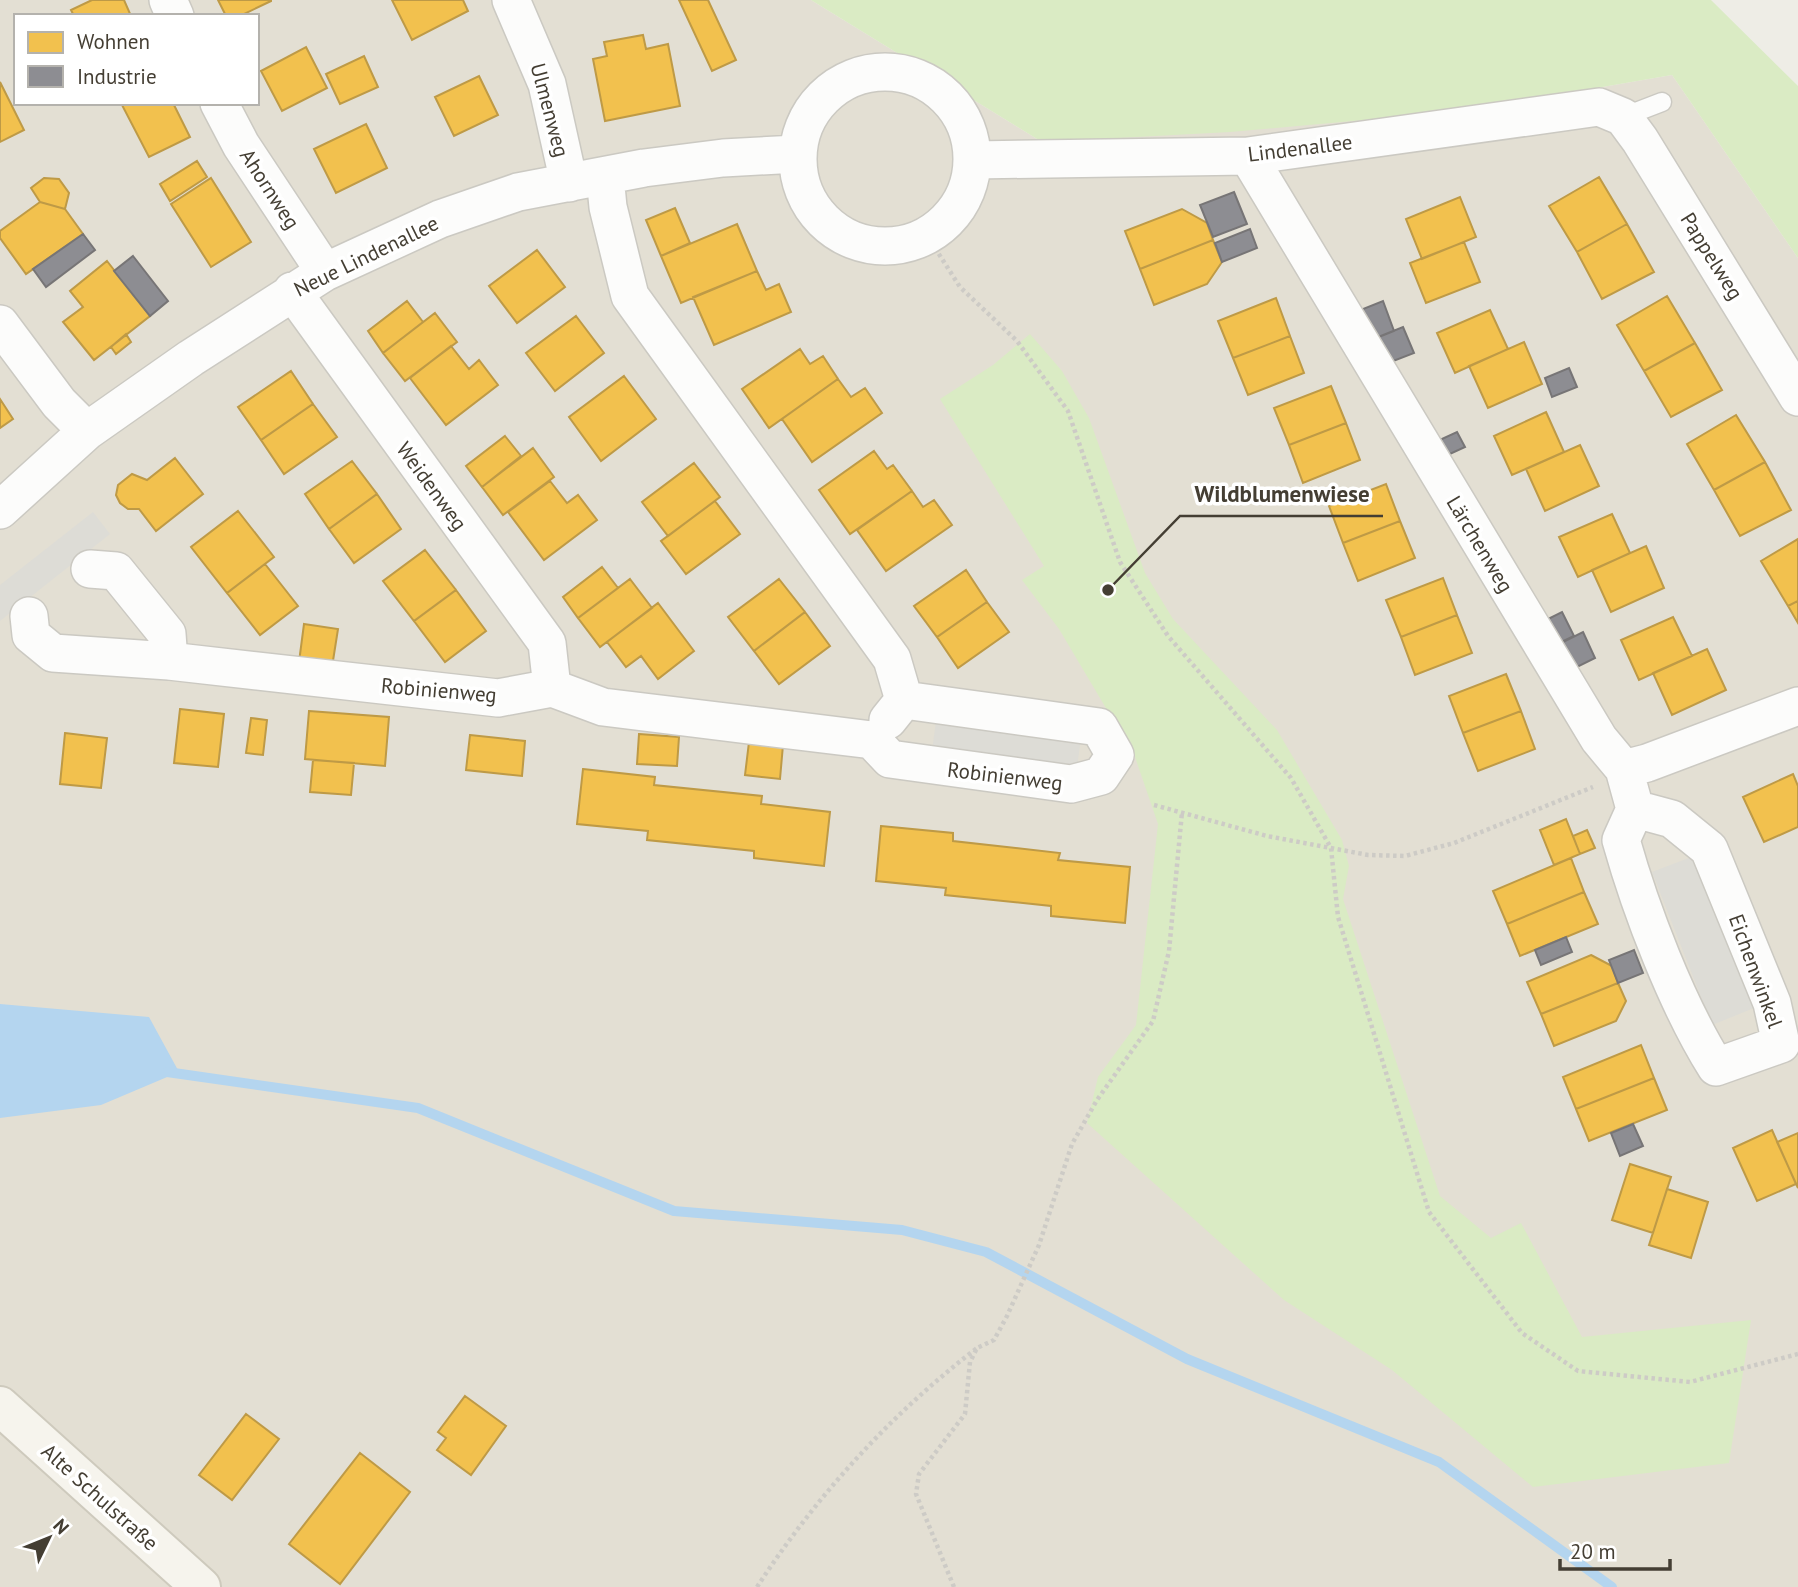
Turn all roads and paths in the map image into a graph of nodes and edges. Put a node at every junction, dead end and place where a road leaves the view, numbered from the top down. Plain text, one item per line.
1 (511, 0) edge
2 (1662, 102) dead end
3 (220, 105) edge
4 (1623, 117) junction
5 (797, 154) junction
6 (1248, 156) junction
7 (973, 160) junction
8 (605, 176) junction
9 (569, 183) junction
10 (936, 248) dead end
11 (325, 272) junction
12 (292, 291) junction
13 (0, 324) edge
14 (1798, 397) edge
15 (87, 431) junction
16 (0, 510) edge
17 (90, 569) dead end
18 (29, 616) dead end
19 (169, 661) junction
20 (552, 688) junction
21 (904, 700) junction
22 (1798, 706) edge
23 (872, 740) junction
24 (1623, 769) junction
25 (1154, 805) dead end
26 (1635, 809) junction
27 (1182, 812) junction
28 (1331, 848) junction
29 (977, 1348) junction
30 (1798, 1354) edge
31 (0, 1406) edge
32 (201, 1587) edge
33 (757, 1587) edge
34 (954, 1587) edge

1 - 9 street, Ulmenweg
2 - 4 lane
3 - 11 street, Ahornweg
4 - 6 street, Lindenallee
4 - 14 street, Pappelweg
5 - 7 street
5 - 7 street
5 - 8 street, Neue Lindenallee
6 - 7 street, Lindenallee
6 - 24 street, Lärchenweg
8 - 9 street, Neue Lindenallee
8 - 21 street
9 - 11 street, Neue Lindenallee
10 - 28 path
11 - 12 street, Neue Lindenallee
12 - 15 street, Neue Lindenallee
12 - 20 street, Weidenweg
13 - 15 street
15 - 16 street, Neue Lindenallee
17 - 19 street
18 - 19 street, Robinienweg
19 - 20 street, Robinienweg
20 - 23 street
21 - 23 street
21 - 23 street, Robinienweg
22 - 24 street
24 - 26 street
24 - 28 path
25 - 27 path
26 - 26 street, Eichenwinkel
27 - 28 path
27 - 29 path
28 - 30 path
29 - 33 path
29 - 34 path
31 - 32 street, Alte Schulstraße

